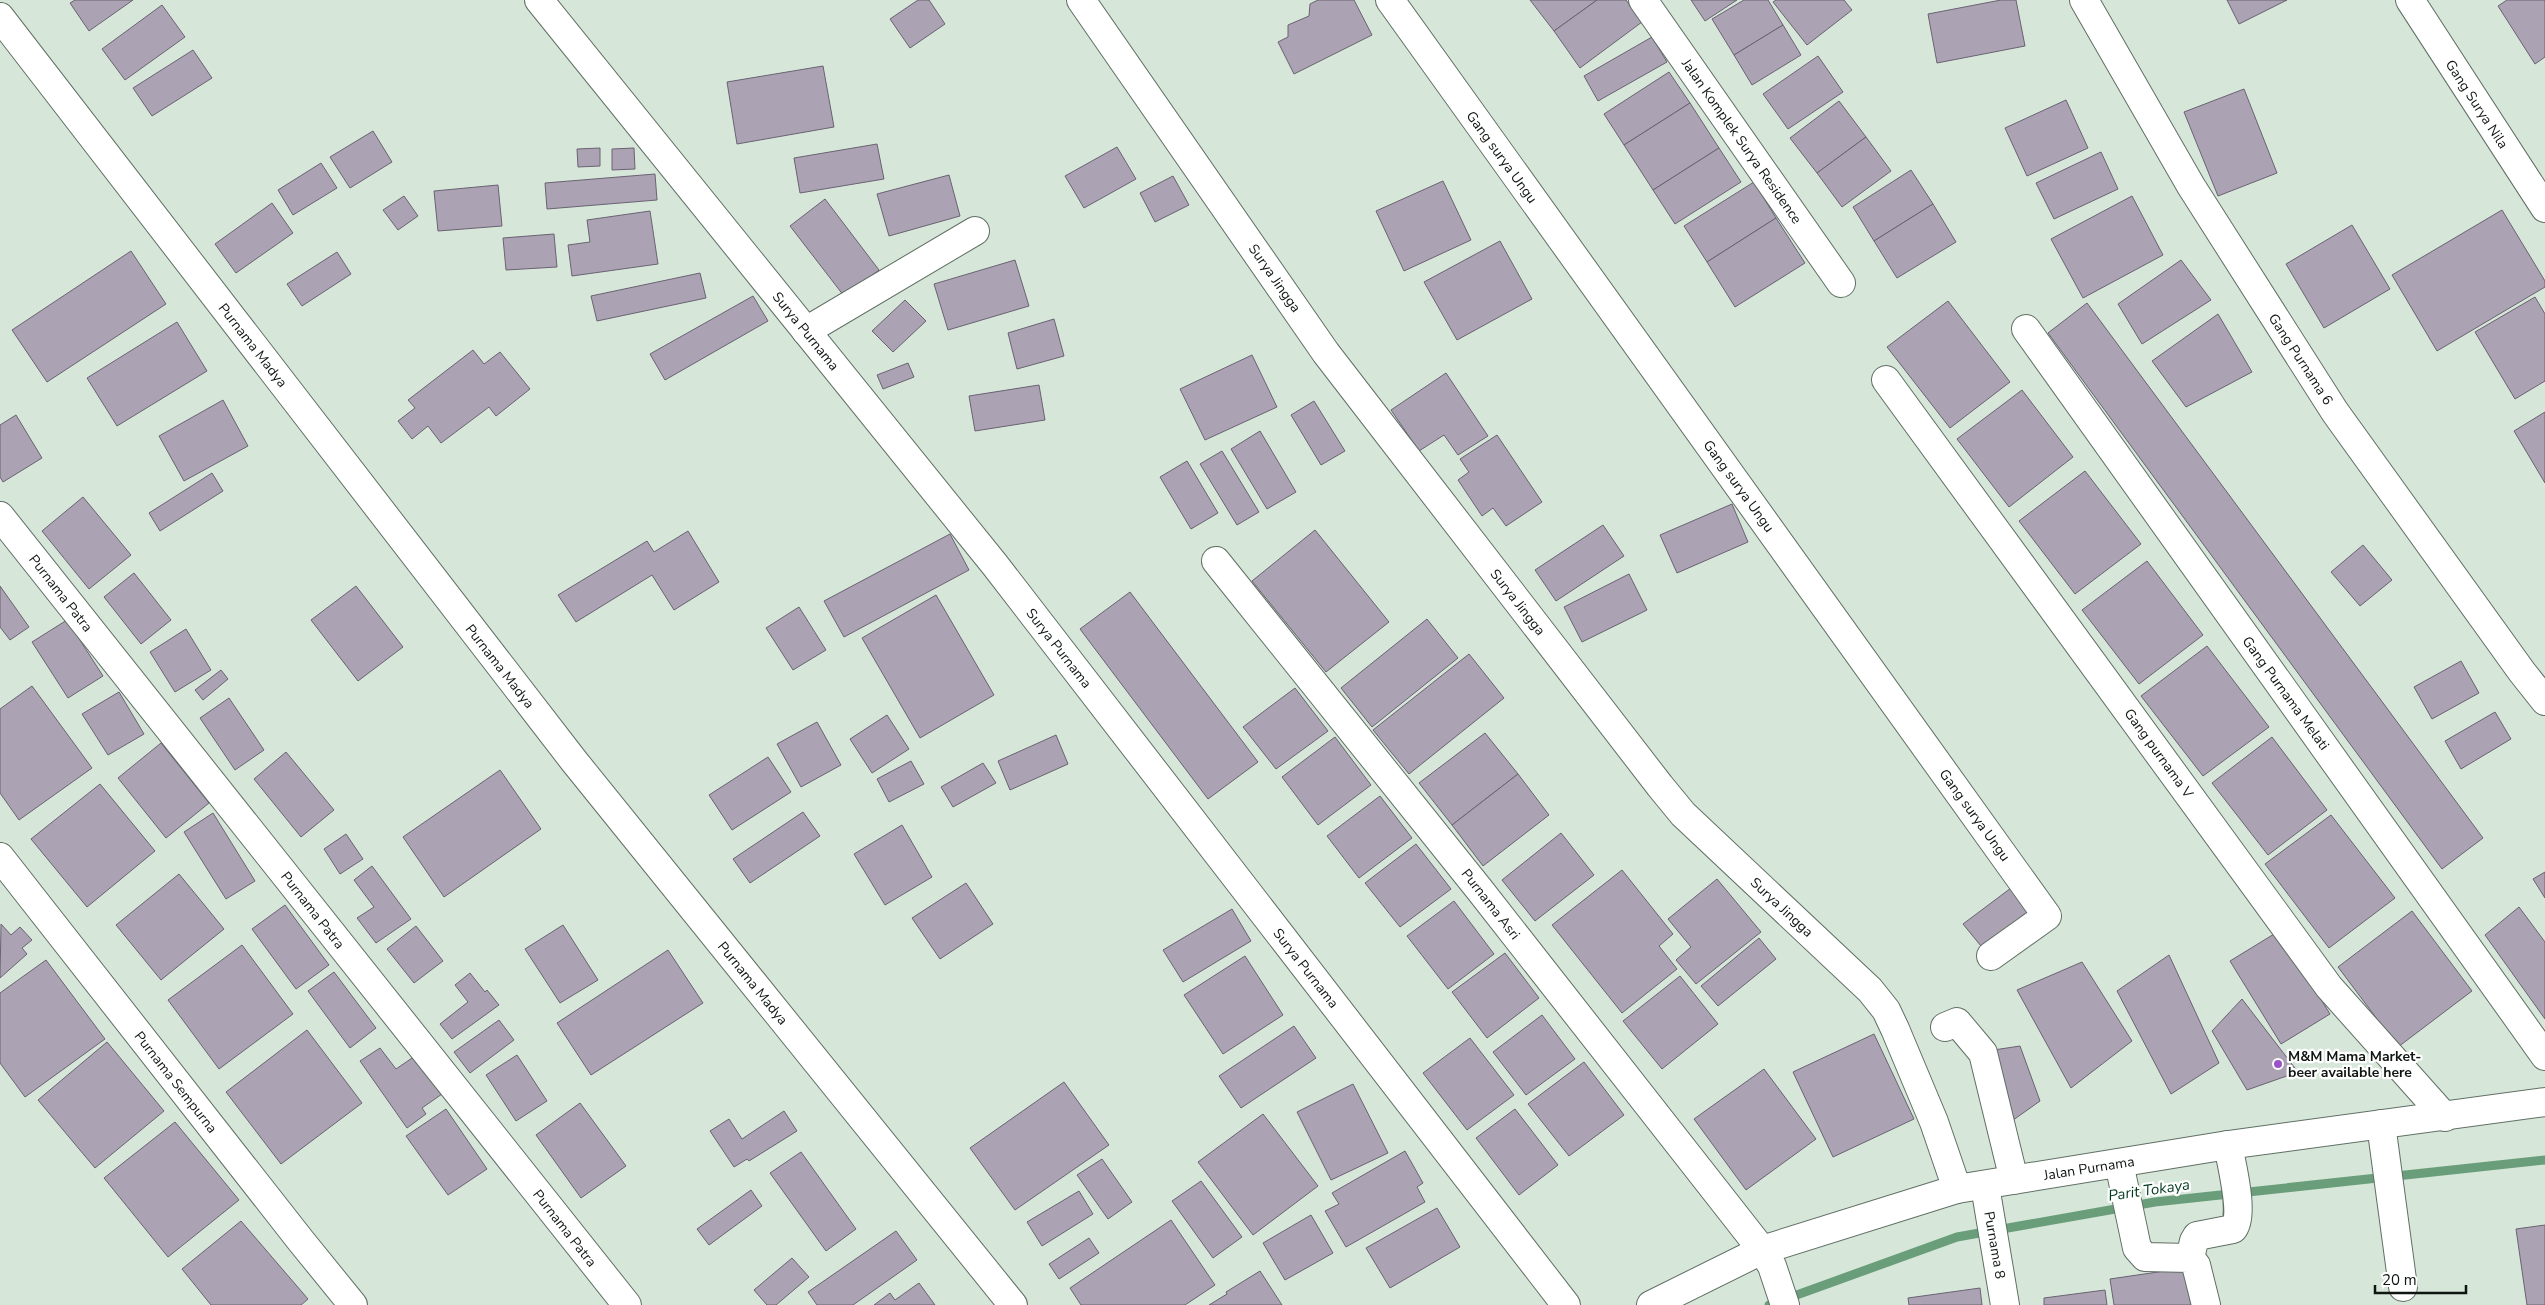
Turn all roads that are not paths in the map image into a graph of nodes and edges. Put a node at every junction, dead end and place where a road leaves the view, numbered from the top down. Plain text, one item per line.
1 (540, 0) edge
2 (1081, 0) edge
3 (1390, 0) edge
4 (1643, 0) edge
5 (2084, 0) edge
6 (2410, 0) edge
7 (0, 17) edge
8 (2545, 208) edge
9 (975, 231) dead end
10 (1841, 282) dead end
11 (2026, 329) dead end
12 (806, 331) junction
13 (1886, 380) dead end
14 (0, 516) edge
15 (1216, 561) dead end
16 (2545, 701) edge
17 (0, 857) edge
18 (1991, 956) dead end
19 (1945, 1027) dead end
20 (2545, 1056) edge
21 (2545, 1102) edge
22 (2444, 1117) junction
23 (2383, 1134) junction
24 (2230, 1154) junction
25 (2119, 1163) junction
26 (2014, 1180) junction
27 (1985, 1189) junction
28 (1957, 1190) junction
29 (1767, 1258) junction
30 (2190, 1258) junction
31 (2403, 1287) dead end
32 (353, 1305) edge
33 (626, 1305) edge
34 (1013, 1305) edge
35 (1566, 1305) edge
36 (1651, 1305) edge
37 (1785, 1305) edge
38 (2005, 1305) edge
39 (2206, 1305) edge

1 - 12 street, Surya Purnama
2 - 28 street, Surya Jingga
3 - 18 street, Gang surya Ungu
4 - 10 street, Jalan Komplek Surya Residence
5 - 16 street, Gang Purnama 6
6 - 8 street, Gang Surya Nila
7 - 34 street, Purnama Madya
9 - 12 street
11 - 20 street, Gang Purnama Melati
12 - 35 street, Surya Purnama
13 - 22 street, Gang purnama V
14 - 33 street, Purnama Patra
15 - 29 street, Purnama Asri
17 - 32 street, Purnama Sempurna
19 - 26 street
21 - 22 street, Jalan Purnama
22 - 23 street, Jalan Purnama
23 - 24 street, Jalan Purnama
23 - 31 street
24 - 25 street, Jalan Purnama
24 - 30 street
25 - 26 street, Jalan Purnama
25 - 30 street
26 - 27 street, Jalan Purnama
27 - 28 street, Jalan Purnama
27 - 38 street, Purnama 8
28 - 29 street, Jalan Purnama
29 - 36 street, Jalan Purnama
29 - 37 street, Purnama Asri
30 - 39 street

